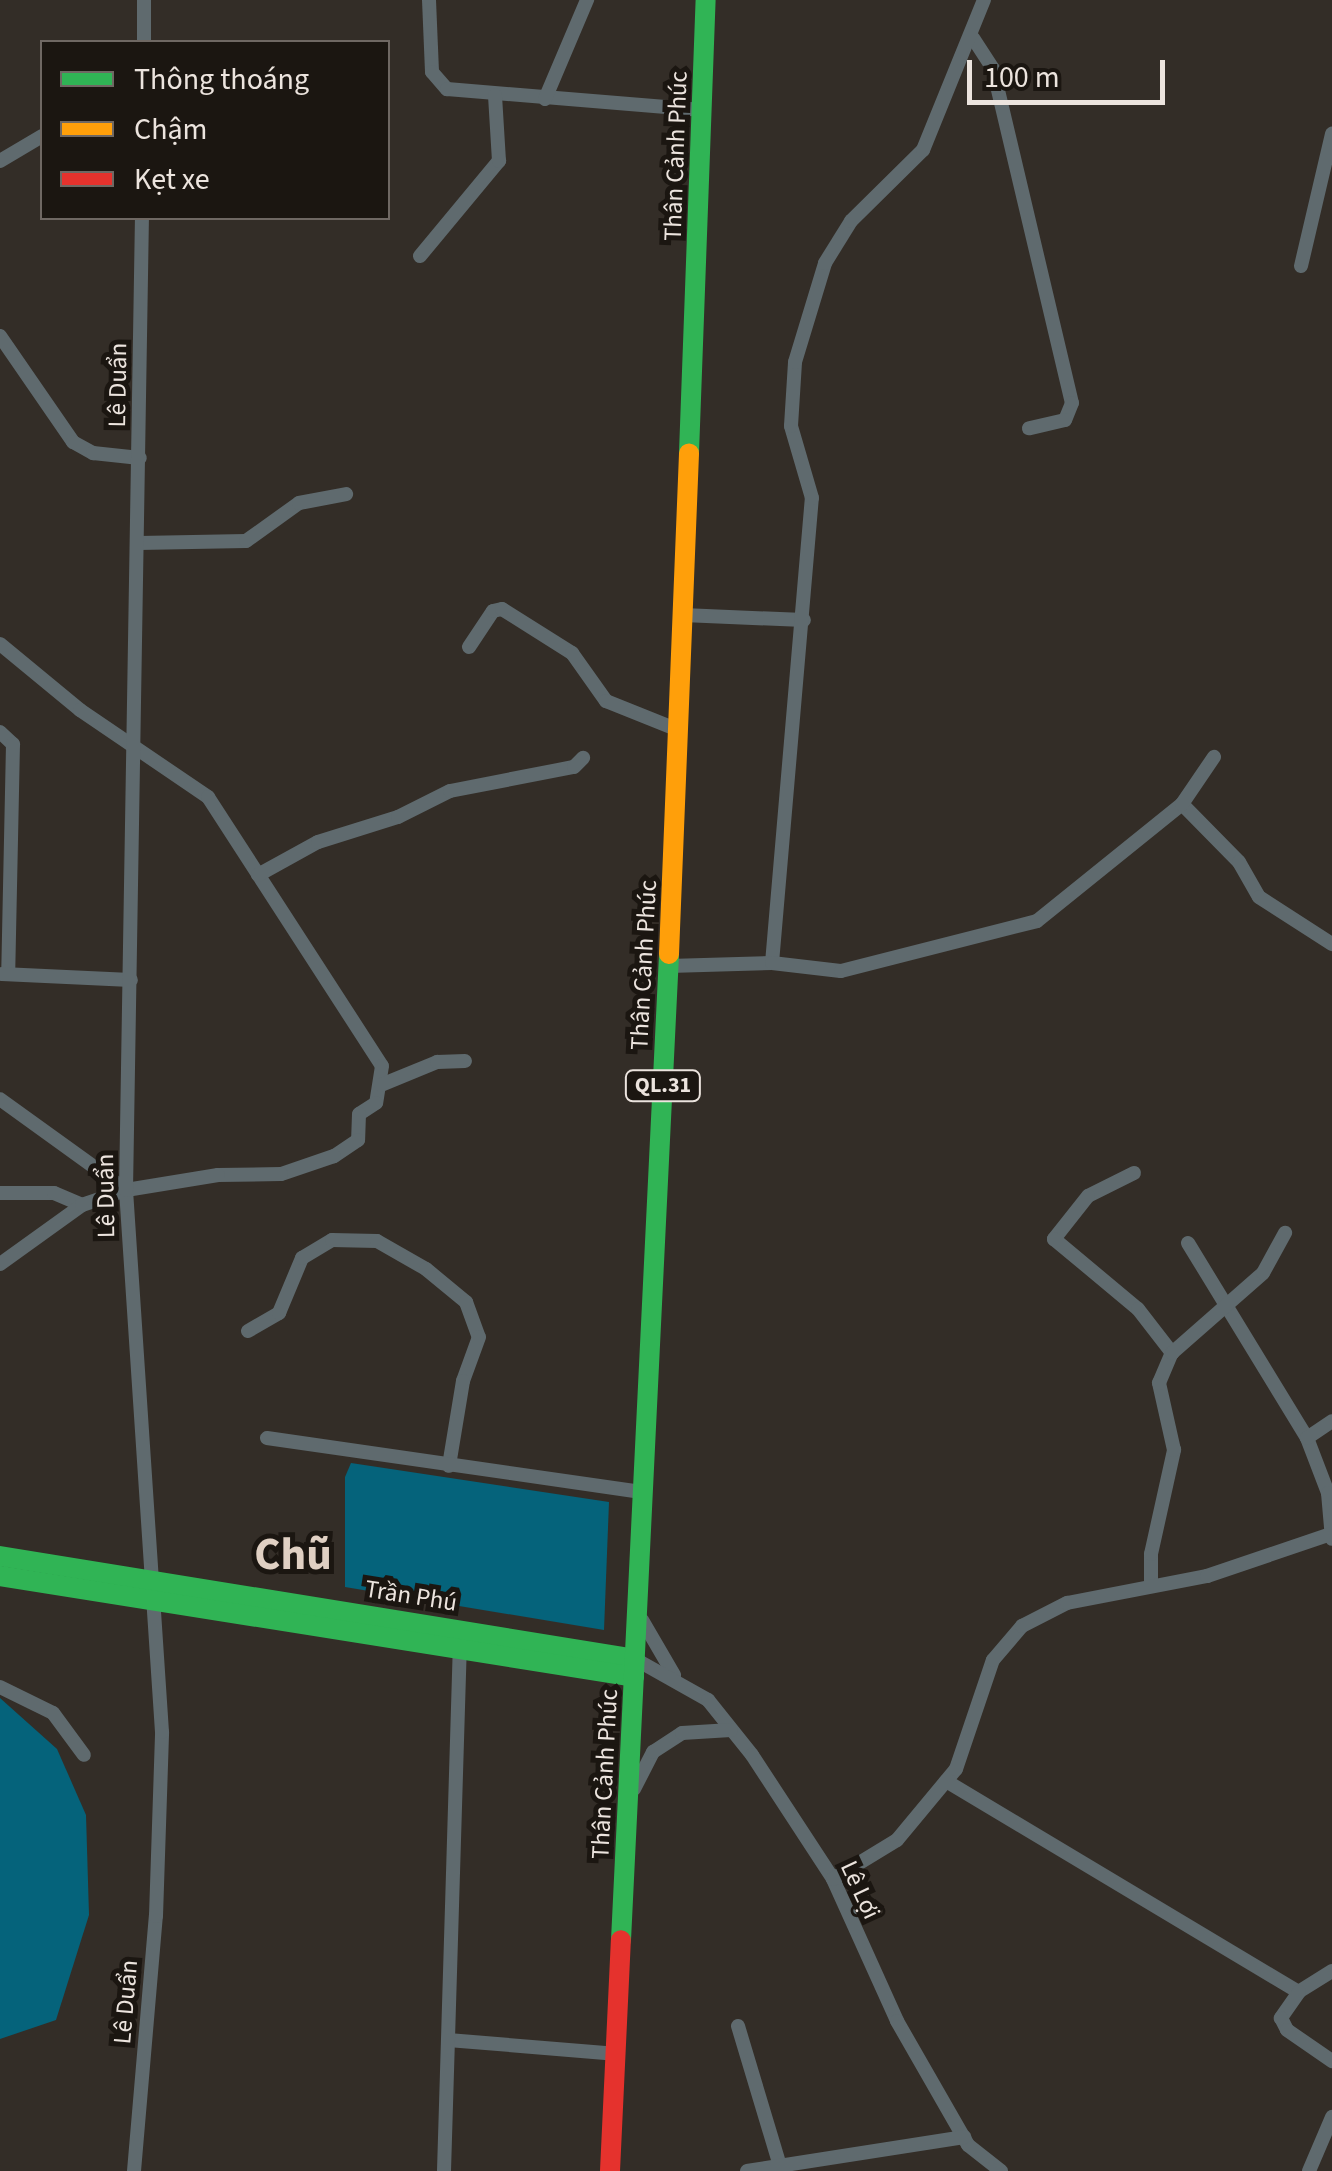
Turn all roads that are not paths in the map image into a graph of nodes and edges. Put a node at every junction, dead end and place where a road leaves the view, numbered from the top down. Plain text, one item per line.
1 (144, 0) edge
2 (429, 0) edge
3 (587, 0) edge
4 (706, 0) edge
5 (984, 0) edge
6 (973, 38) junction
7 (144, 40) edge
8 (495, 95) junction
9 (546, 99) junction
10 (702, 110) junction
11 (1332, 134) edge
12 (40, 137) edge
13 (0, 161) edge
14 (142, 220) edge
15 (420, 256) dead end
16 (1301, 266) dead end
17 (0, 336) edge
18 (1029, 428) dead end
19 (140, 458) junction
20 (346, 494) dead end
21 (139, 543) junction
22 (683, 615) junction
23 (804, 620) junction
24 (0, 644) edge
25 (468, 647) dead end
26 (678, 730) junction
27 (0, 732) edge
28 (136, 749) junction
29 (583, 758) dead end
30 (1214, 758) dead end
31 (1182, 804) junction
32 (258, 875) junction
33 (1332, 944) edge
34 (772, 963) junction
35 (669, 966) junction
36 (4, 974) edge
37 (131, 980) junction
38 (464, 1061) dead end
39 (381, 1085) junction
40 (0, 1098) edge
41 (1134, 1173) dead end
42 (126, 1190) junction
43 (0, 1193) edge
44 (82, 1206) junction
45 (1285, 1232) dead end
46 (1188, 1243) dead end
47 (0, 1264) edge
48 (1230, 1303) junction
49 (248, 1331) dead end
50 (1172, 1353) junction
51 (1332, 1422) edge
52 (267, 1438) dead end
53 (1307, 1438) junction
54 (449, 1466) junction
55 (643, 1492) junction
56 (1332, 1537) edge
57 (0, 1556) edge
58 (0, 1576) edge
59 (1151, 1585) junction
60 (157, 1590) junction
61 (638, 1609) junction
62 (460, 1638) junction
63 (635, 1668) junction
64 (677, 1680) junction
65 (0, 1688) edge
66 (732, 1730) junction
67 (84, 1754) dead end
68 (946, 1782) junction
69 (629, 1799) junction
70 (833, 1879) junction
71 (1332, 1971) edge
72 (1299, 1992) junction
73 (738, 2026) dead end
74 (448, 2040) junction
75 (617, 2054) junction
76 (1332, 2061) edge
77 (1332, 2117) edge
78 (964, 2137) junction
79 (975, 2152) junction
80 (780, 2166) junction
81 (134, 2171) edge
82 (444, 2171) edge
83 (610, 2171) edge
84 (747, 2171) edge
85 (969, 2171) edge
86 (1001, 2171) edge
87 (1309, 2171) edge

1 - 7 street
2 - 8 street
3 - 9 street
4 - 10 main road, Thân Cảnh Phúc / QL.31
5 - 6 street
6 - 18 street
6 - 23 street
8 - 9 street
8 - 15 street
9 - 10 street
10 - 22 main road, Thân Cảnh Phúc / QL.31
11 - 16 street
12 - 13 street
14 - 19 street, Lê Duẩn
17 - 19 street
19 - 21 street, Lê Duẩn
20 - 21 street
21 - 28 street, Lê Duẩn
22 - 23 street
22 - 26 main road, Thân Cảnh Phúc / QL.31
23 - 34 street
24 - 28 street
25 - 26 street
26 - 35 main road, Thân Cảnh Phúc / QL.31
27 - 36 street
28 - 32 street
28 - 37 street, Lê Duẩn
29 - 32 street
30 - 31 street
31 - 33 street
31 - 34 street
32 - 39 street
34 - 35 street
35 - 55 main road, Thân Cảnh Phúc / QL.31
36 - 37 street
37 - 42 street, Lê Duẩn
38 - 39 street
39 - 42 street
40 - 42 street
41 - 50 street
42 - 44 street
42 - 60 street, Lê Duẩn
43 - 44 street
44 - 47 street
45 - 48 street
46 - 48 street
48 - 50 street
48 - 53 street
49 - 54 street
50 - 59 street
51 - 53 street
52 - 54 street
53 - 56 street
54 - 55 street
55 - 61 main road, Thân Cảnh Phúc / QL.31
56 - 59 street
57 - 60 main road, Trần Phú
58 - 60 main road, Trần Phú
59 - 68 street
60 - 62 main road, Trần Phú
60 - 81 street, Lê Duẩn
61 - 63 main road, Thân Cảnh Phúc / QL.31
61 - 64 street
62 - 63 main road, Trần Phú
62 - 74 street
63 - 64 street
63 - 69 main road, Thân Cảnh Phúc / QL.31
64 - 66 street, Lê Lợi
65 - 67 street
66 - 69 street
66 - 70 street, Lê Lợi
68 - 70 street
68 - 72 street
69 - 75 main road, Thân Cảnh Phúc / QL.31
70 - 78 street, Lê Lợi
71 - 72 street
72 - 76 street
73 - 80 street
74 - 75 street
74 - 82 street
75 - 83 main road, Thân Cảnh Phúc / QL.31
77 - 87 street
78 - 79 street, Lê Lợi
78 - 80 street
79 - 85 street
79 - 86 street, Lê Lợi
80 - 84 street

